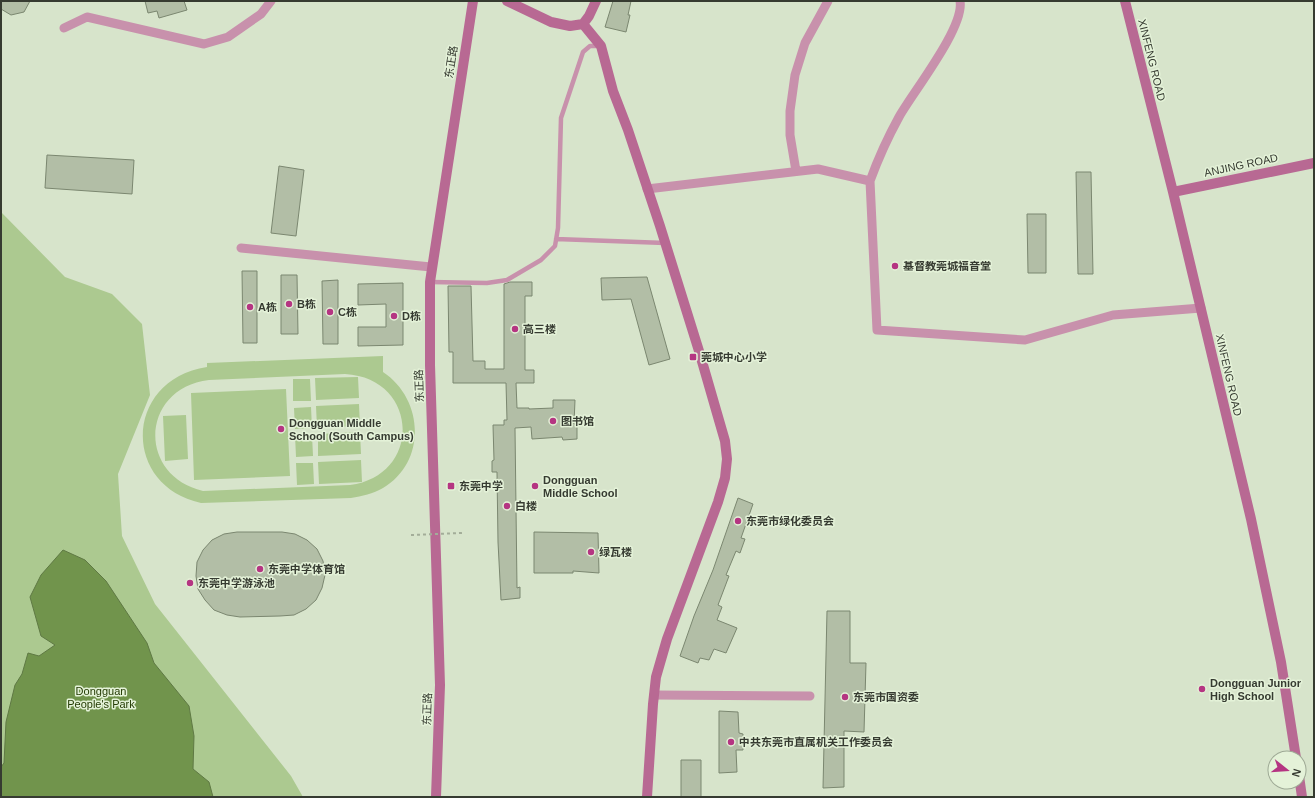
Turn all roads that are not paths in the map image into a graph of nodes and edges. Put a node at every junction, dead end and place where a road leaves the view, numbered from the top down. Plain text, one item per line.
1 (271, 1) edge
2 (473, 1) edge
3 (507, 1) edge
4 (596, 1) edge
5 (828, 1) edge
6 (960, 1) edge
7 (1125, 1) edge
8 (583, 24) junction
9 (64, 28) dead end
10 (601, 46) junction
11 (1314, 163) edge
12 (796, 171) junction
13 (870, 181) junction
14 (647, 189) junction
15 (1173, 192) junction
16 (556, 239) junction
17 (665, 243) junction
18 (241, 248) dead end
19 (431, 267) junction
20 (430, 282) junction
21 (1201, 308) junction
22 (654, 695) junction
23 (810, 696) dead end
24 (1295, 750) edge
25 (436, 797) edge
26 (647, 797) edge

1 - 9 street
2 - 19 street, 东正路
3 - 8 street
4 - 8 street
5 - 12 street
6 - 13 street
7 - 15 street, XINFENG ROAD
8 - 10 street
10 - 14 street
10 - 16 lane
11 - 15 street, ANJING ROAD
12 - 13 street
12 - 14 street
13 - 21 street
14 - 17 street
15 - 21 street, XINFENG ROAD
16 - 17 lane
16 - 20 lane
17 - 22 street
18 - 19 street
19 - 20 street, 东正路
20 - 25 street, 东正路
21 - 24 street, XINFENG ROAD
22 - 23 street
22 - 26 street

